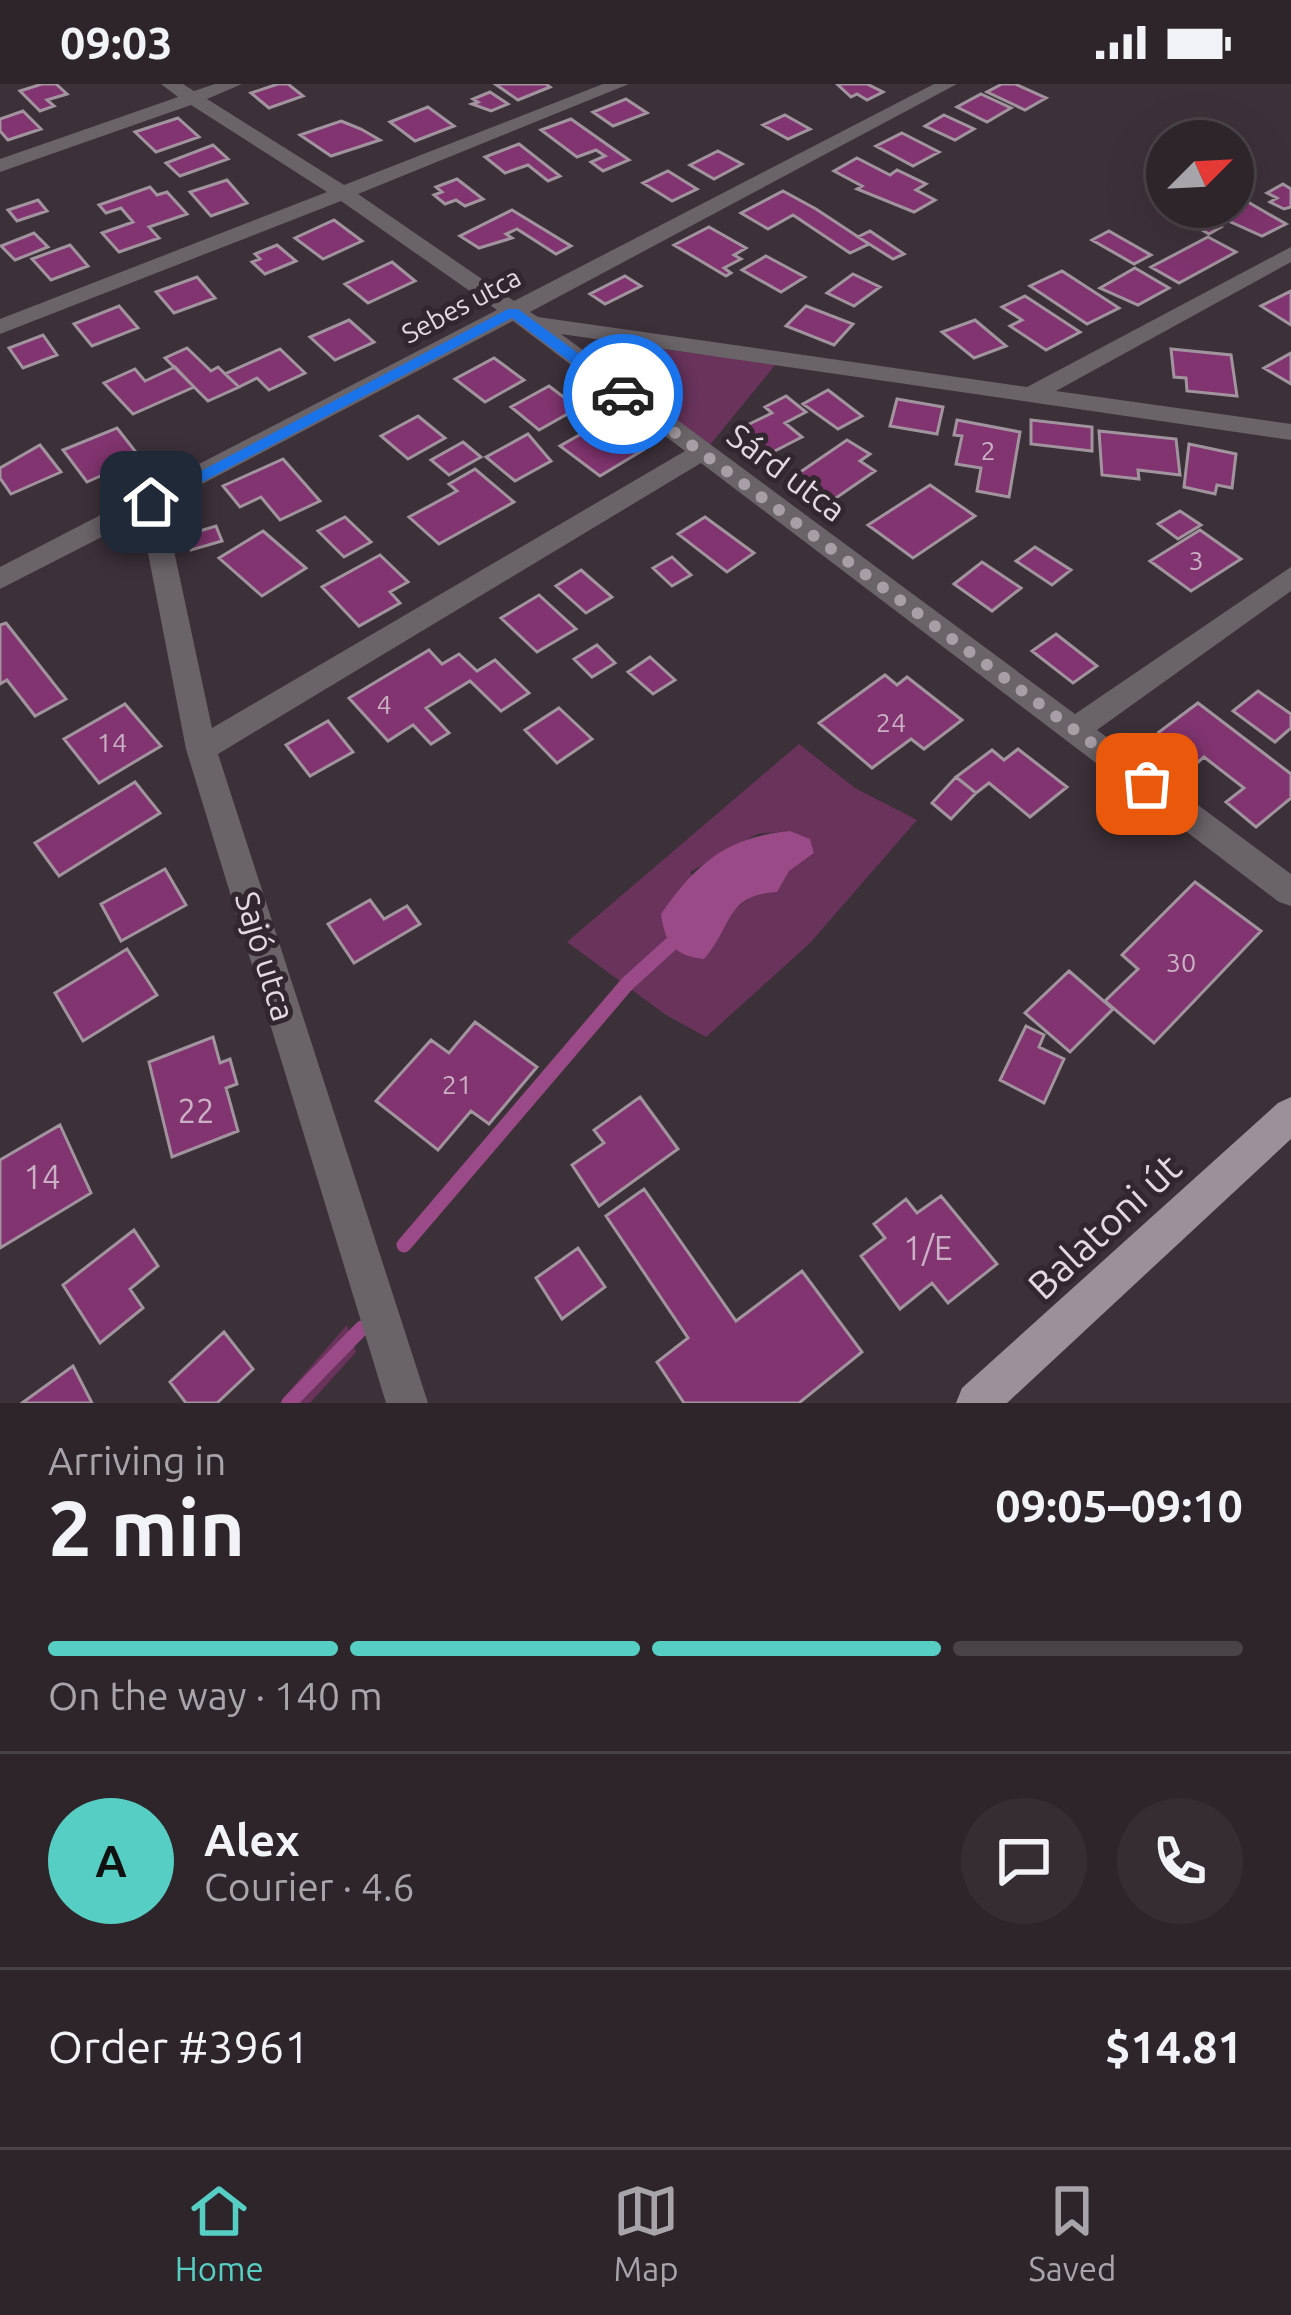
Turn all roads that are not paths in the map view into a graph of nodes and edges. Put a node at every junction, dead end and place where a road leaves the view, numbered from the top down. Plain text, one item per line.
1 (170, 84) edge
2 (233, 84) edge
3 (620, 84) edge
4 (949, 84) edge
5 (191, 98) junction
6 (0, 166) edge
7 (343, 193) junction
8 (1291, 254) edge
9 (522, 318) junction
10 (0, 327) edge
11 (1032, 394) junction
12 (1291, 432) edge
13 (700, 453) junction
14 (151, 502) junction
15 (1291, 577) edge
16 (0, 579) edge
17 (1075, 730) junction
18 (201, 749) junction
19 (1291, 892) edge
20 (1291, 1115) edge
21 (406, 1403) edge
22 (977, 1403) edge

1 - 5 street, Sárd utca
2 - 5 street
3 - 7 street
4 - 9 street, Sebes utca
5 - 6 street
5 - 7 street, Sárd utca
7 - 9 street, Sárd utca
7 - 10 street
8 - 11 street
9 - 11 street
9 - 13 street, Sárd utca
9 - 14 street, Sebes utca
11 - 12 street
13 - 17 street, Sárd utca
13 - 18 street
14 - 16 street, Sebes utca
14 - 18 street, Sajó utca
15 - 17 street
17 - 19 street, Sárd utca
18 - 21 street, Sajó utca
20 - 22 main road, Balatoni út

